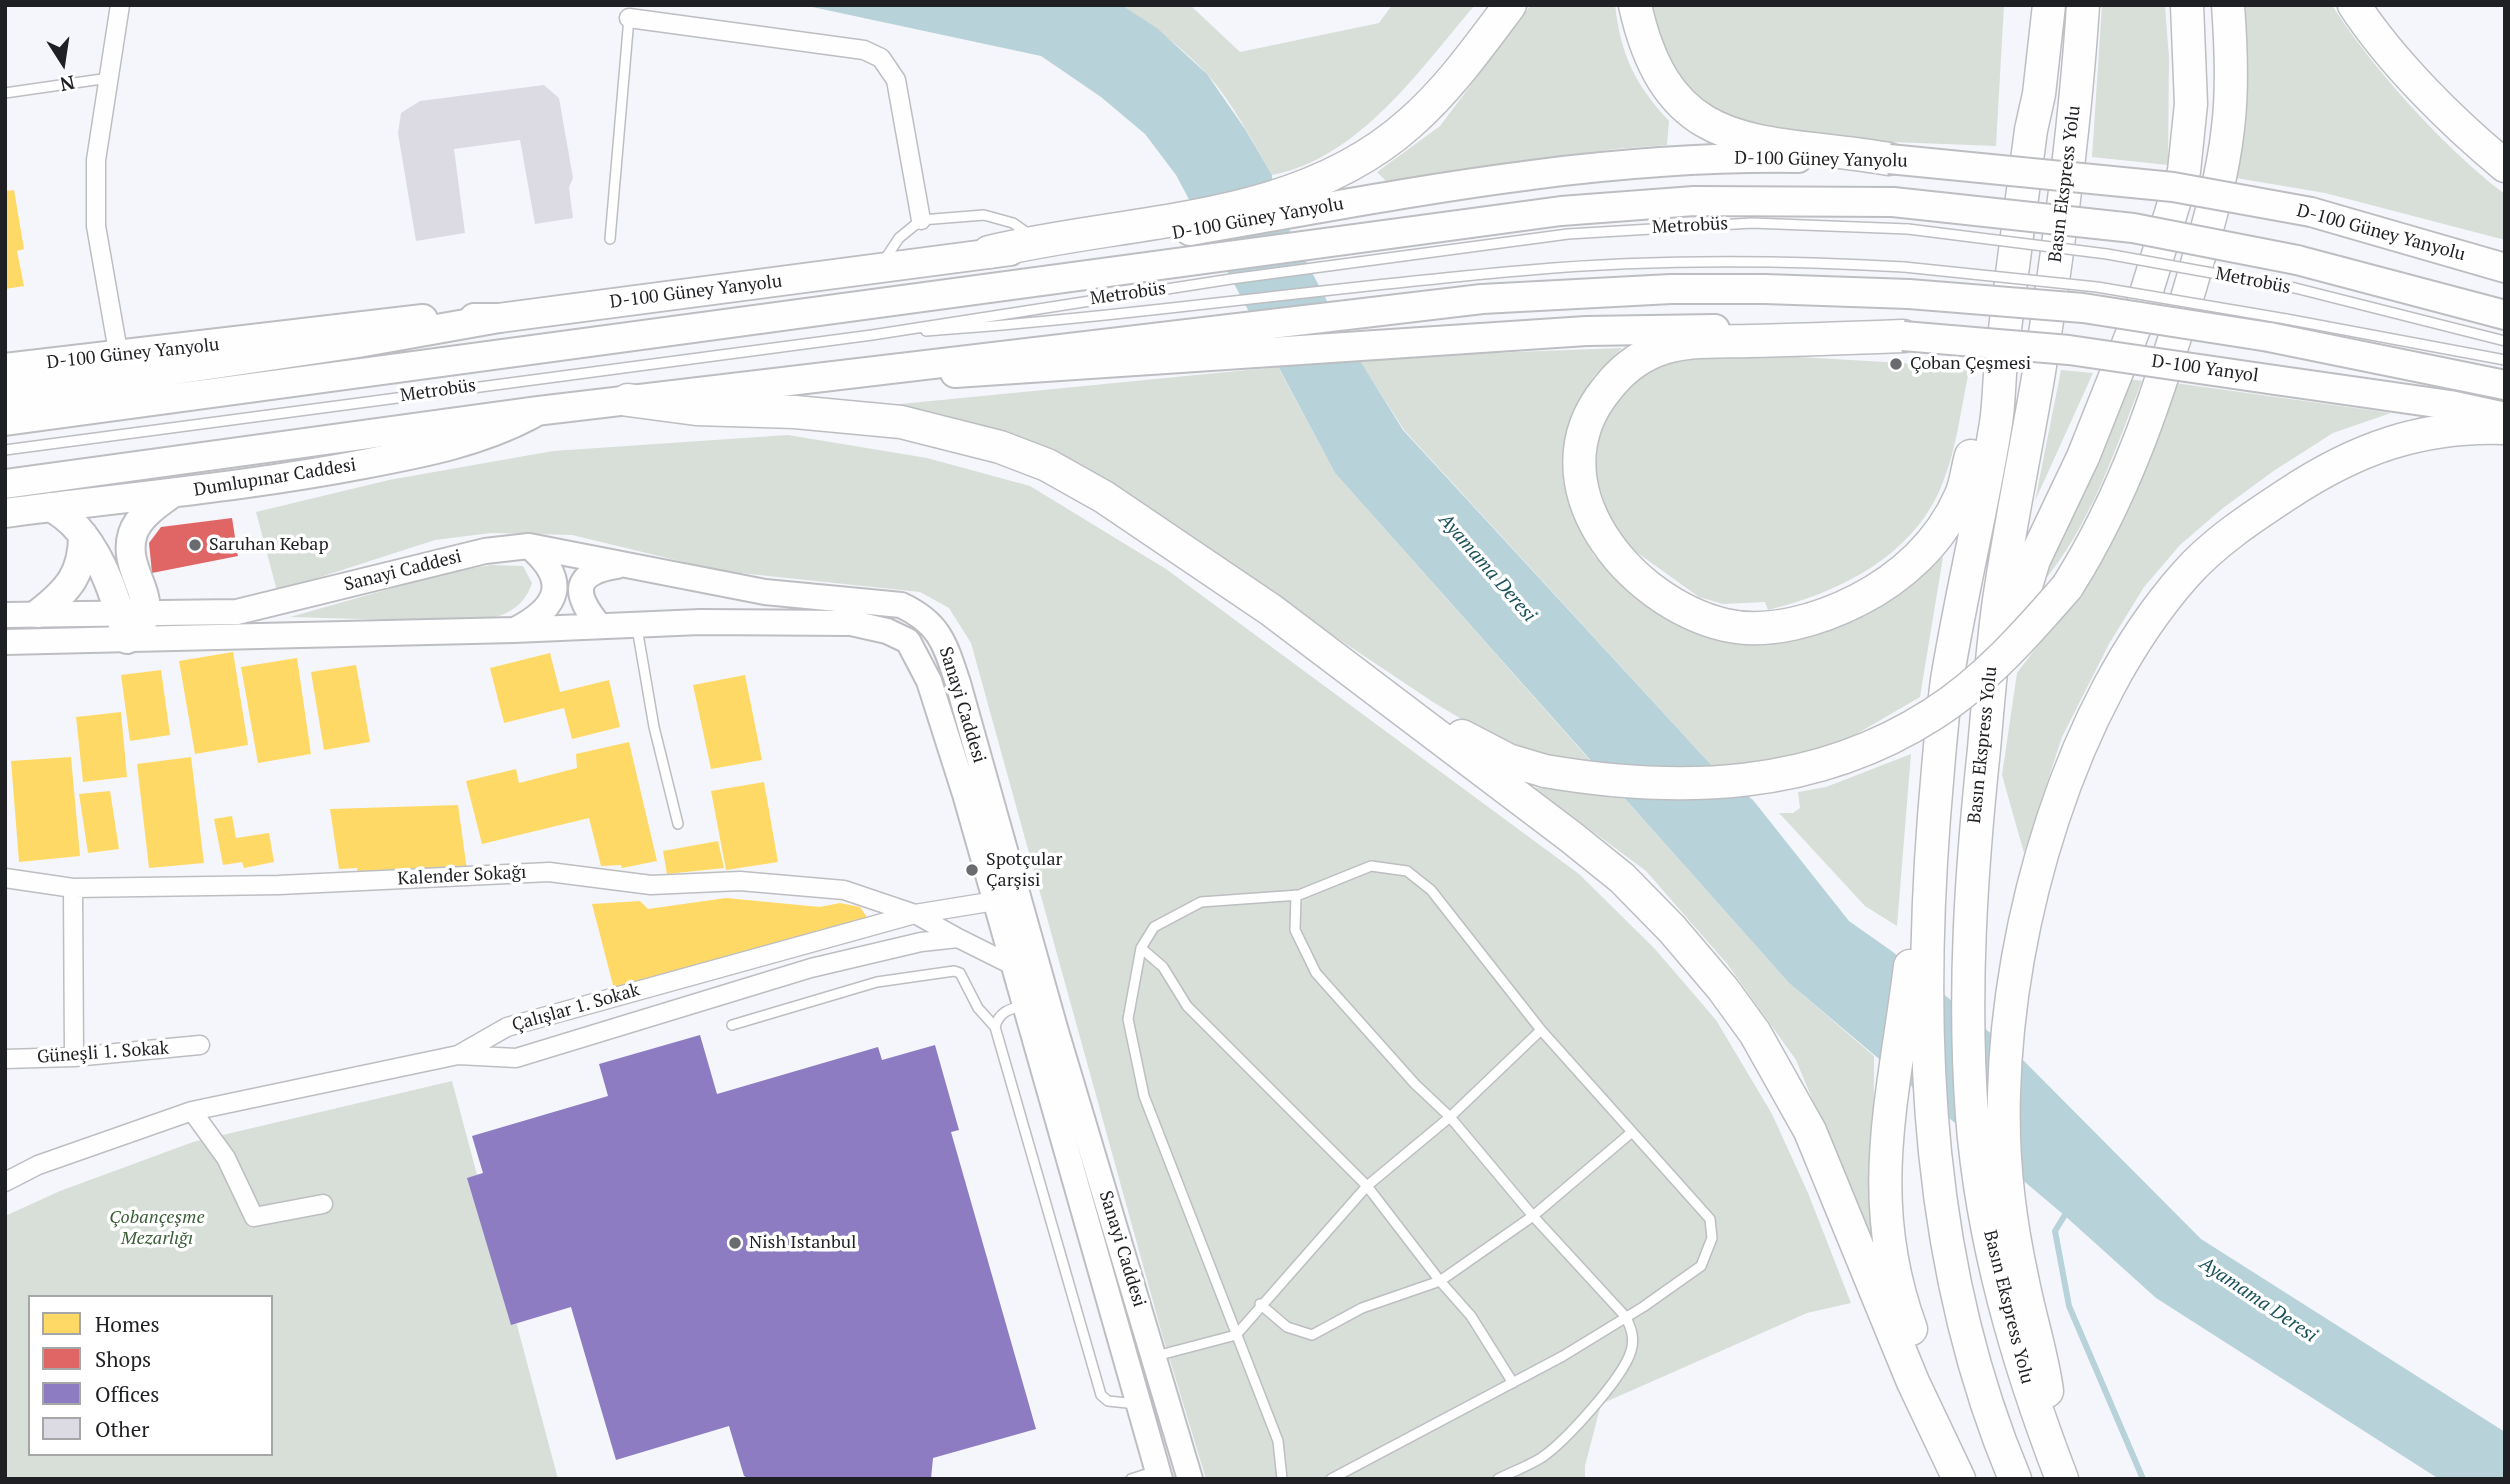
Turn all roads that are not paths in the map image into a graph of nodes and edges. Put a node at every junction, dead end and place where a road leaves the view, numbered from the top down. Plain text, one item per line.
1 (120, 5) edge
2 (1510, 5) edge
3 (1635, 5) edge
4 (2031, 5) edge
5 (2049, 5) edge
6 (2083, 5) edge
7 (2187, 5) edge
8 (2228, 5) edge
9 (2354, 5) edge
10 (628, 18) joint
11 (109, 78) junction
12 (5, 93) edge
13 (2031, 130) junction
14 (1889, 159) junction
15 (2505, 166) edge
16 (922, 220) junction
17 (610, 239) dead end
18 (1036, 241) junction
19 (989, 252) junction
20 (881, 267) junction
21 (2505, 268) edge
22 (2505, 315) edge
23 (499, 318) junction
24 (2277, 328) junction
25 (872, 335) junction
26 (1903, 336) junction
27 (2505, 341) edge
28 (119, 357) junction
29 (2505, 360) edge
30 (2001, 365) junction
31 (5, 368) edge
32 (850, 372) junction
33 (2505, 385) edge
34 (5, 395) edge
35 (628, 400) junction
36 (537, 411) junction
37 (2505, 417) edge
38 (5, 421) edge
39 (2505, 428) edge
40 (5, 450) edge
41 (5, 484) edge
42 (171, 494) junction
43 (50, 507) junction
44 (5, 513) edge
45 (83, 535) junction
46 (529, 547) junction
47 (621, 565) junction
48 (39, 613) junction
49 (5, 615) edge
50 (132, 622) junction
51 (599, 625) junction
52 (636, 626) junction
53 (514, 630) junction
54 (5, 642) edge
55 (1390, 697) junction
56 (1984, 748) junction
57 (678, 824) dead end
58 (5, 877) edge
59 (73, 888) junction
60 (1297, 895) junction
61 (995, 901) junction
62 (915, 914) junction
63 (958, 938) junction
64 (1141, 948) junction
65 (1919, 958) junction
66 (1016, 967) junction
67 (1028, 1005) junction
68 (732, 1024) dead end
69 (995, 1027) junction
70 (1541, 1030) junction
71 (200, 1045) dead end
72 (458, 1055) junction
73 (74, 1057) junction
74 (5, 1059) edge
75 (192, 1111) junction
76 (1450, 1117) junction
77 (1632, 1132) junction
78 (5, 1182) edge
79 (1367, 1186) junction
80 (323, 1204) dead end
81 (1533, 1216) junction
82 (1440, 1281) junction
83 (1260, 1304) junction
84 (1625, 1316) junction
85 (1236, 1335) junction
86 (1154, 1357) junction
87 (1513, 1382) junction
88 (1140, 1405) junction
89 (2048, 1441) junction
90 (1944, 1444) junction
91 (1159, 1475) edge
92 (1130, 1479) edge
93 (1191, 1479) edge
94 (1282, 1479) edge
95 (1331, 1479) edge
96 (1498, 1479) edge
97 (1959, 1479) edge
98 (2015, 1479) edge
99 (2062, 1479) edge

1 - 11 street
2 - 18 highway
3 - 14 highway
4 - 13 highway
5 - 13 highway
6 - 56 highway, Basın Ekspress Yolu
7 - 56 highway
8 - 55 highway, bridge
9 - 15 highway
10 - 16 street
10 - 17 lane
11 - 12 lane
11 - 28 street
13 - 30 highway
14 - 19 main road, D-100 Güney Yanyolu
14 - 21 main road, D-100 Güney Yanyolu, bridge
16 - 18 lane
16 - 20 lane
18 - 19 highway
19 - 20 main road, D-100 Güney Yanyolu
20 - 23 main road, D-100 Güney Yanyolu
22 - 38 main road, bridge
23 - 28 main road, D-100 Güney Yanyolu
23 - 34 main road
24 - 25 lane, Metrobüs, bridge
24 - 29 lane, Metrobüs
24 - 32 main road, bridge
24 - 33 main road
25 - 27 lane, Metrobüs, bridge
25 - 40 lane, Metrobüs
26 - 30 highway
26 - 32 main road, D-100 Yanyol
26 - 37 main road, D-100 Yanyol, bridge
28 - 31 main road, D-100 Güney Yanyolu
30 - 65 highway
32 - 35 main road
35 - 36 main road
35 - 55 highway
36 - 41 main road
36 - 42 main road, Dumlupınar Caddesi
39 - 89 highway
42 - 43 main road, Dumlupınar Caddesi
42 - 50 main road
43 - 44 main road, Dumlupınar Caddesi
43 - 45 main road
45 - 48 main road
45 - 50 main road
46 - 47 main road, Sanayi Caddesi
46 - 50 main road, Sanayi Caddesi
46 - 53 main road
47 - 51 main road
47 - 86 main road, Sanayi Caddesi
48 - 49 main road
48 - 50 main road
50 - 53 main road, Sanayi Caddesi
50 - 54 main road
51 - 52 main road, Sanayi Caddesi
51 - 53 main road, Sanayi Caddesi
52 - 57 lane
52 - 61 main road, Sanayi Caddesi
55 - 90 highway
56 - 89 highway, Basın Ekspress Yolu
58 - 59 street, Kalender Sokağı
59 - 62 street, Kalender Sokağı
59 - 73 street
60 - 64 lane
60 - 70 lane
60 - 76 lane
61 - 62 street, Çalışlar 1. Sokak
61 - 66 main road, Sanayi Caddesi
62 - 63 street, Kalender Sokağı
62 - 72 street, Çalışlar 1. Sokak
63 - 66 street, Kalender Sokağı
63 - 72 street
64 - 79 lane
64 - 85 lane
65 - 90 highway
65 - 98 highway
66 - 67 main road, Sanayi Caddesi
67 - 69 lane
67 - 88 main road, Sanayi Caddesi
68 - 69 lane
69 - 88 lane
70 - 76 lane
70 - 77 lane
71 - 73 street, Güneşli 1. Sokak
72 - 75 street, Çalışlar 1. Sokak
73 - 74 street, Güneşli 1. Sokak
75 - 78 street, Çalışlar 1. Sokak
75 - 80 street
76 - 79 lane
76 - 81 lane
77 - 81 lane
77 - 84 lane
79 - 82 lane
79 - 83 lane
81 - 82 lane
81 - 84 lane
82 - 83 lane
82 - 87 lane
83 - 85 lane
84 - 87 lane
84 - 96 lane
85 - 86 lane
85 - 94 lane
86 - 93 main road, Sanayi Caddesi
87 - 95 lane
88 - 91 main road, Sanayi Caddesi
89 - 99 highway, Basın Ekspress Yolu
90 - 97 highway
91 - 92 lane

